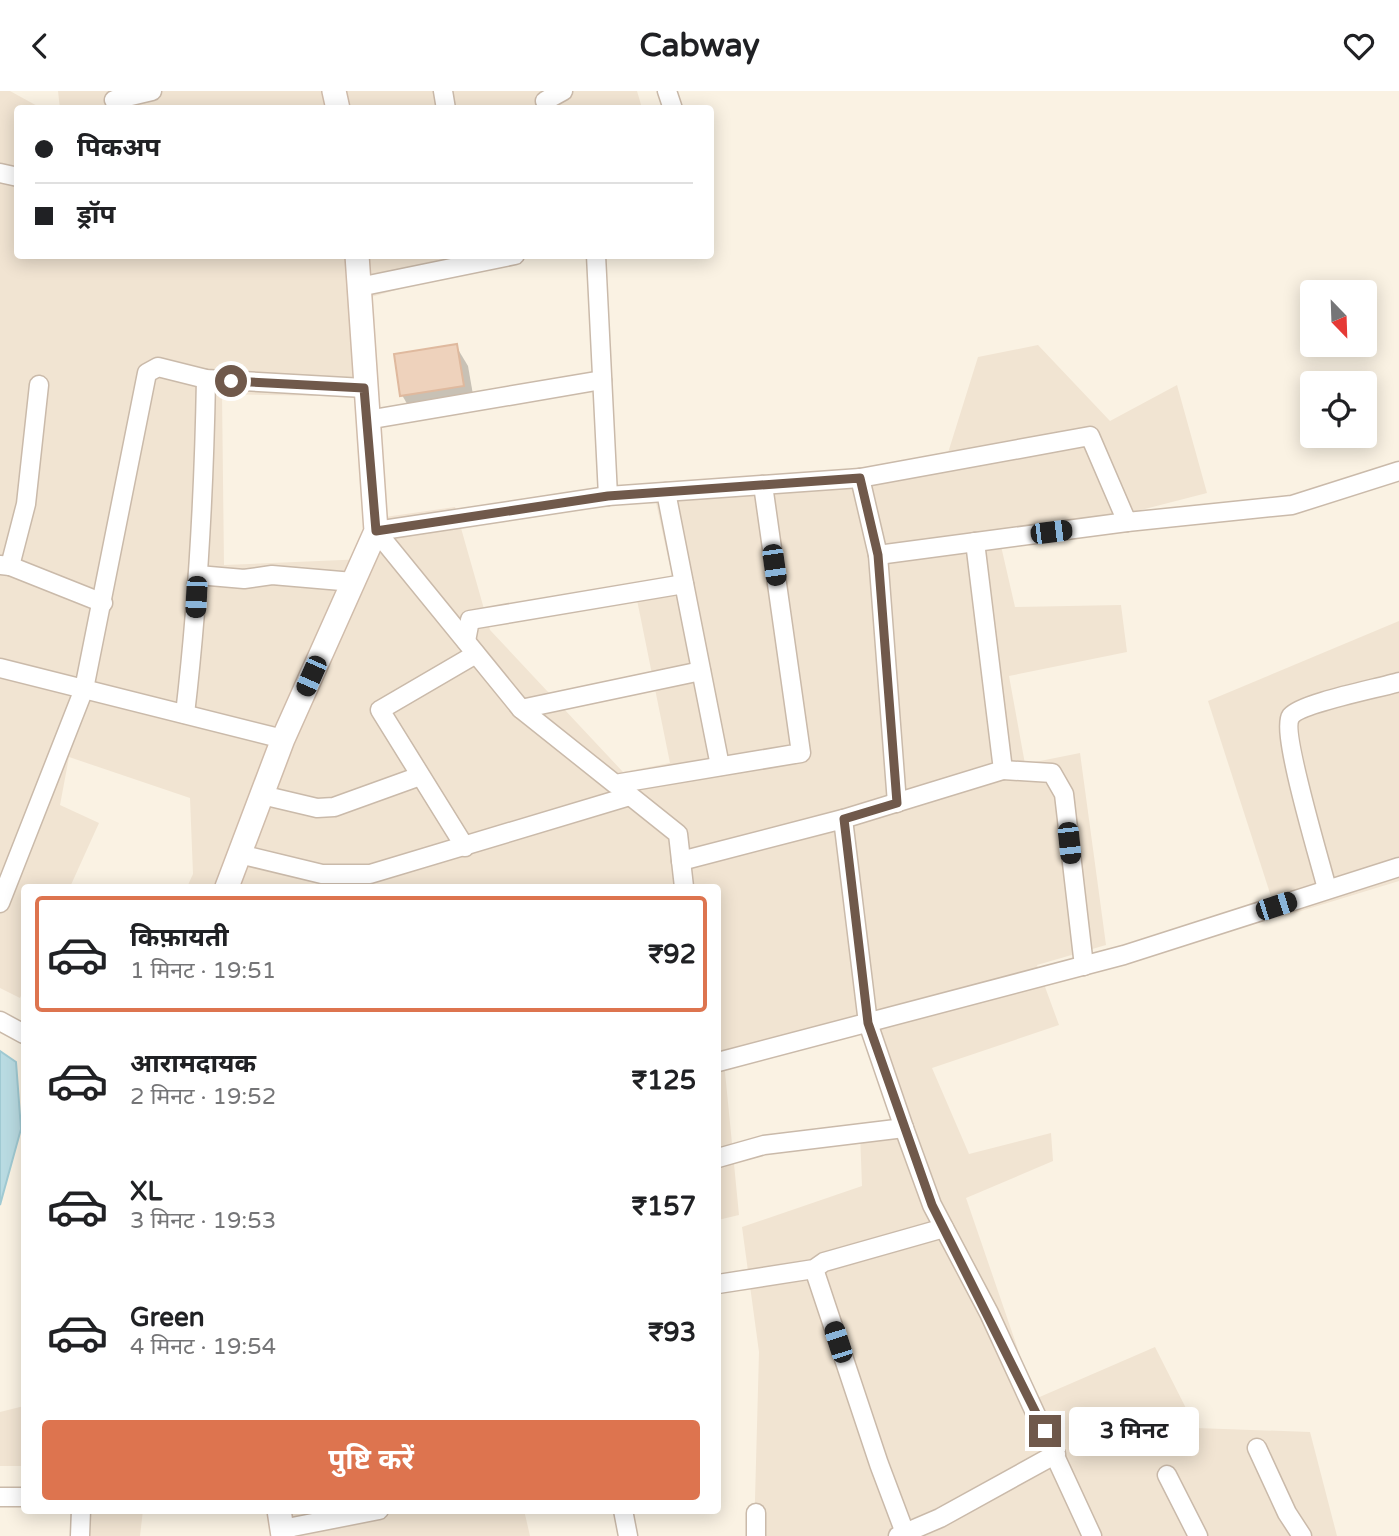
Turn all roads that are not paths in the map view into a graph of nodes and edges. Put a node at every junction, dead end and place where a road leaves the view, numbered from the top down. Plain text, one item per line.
1 (152, 91) edge
2 (563, 91) edge
3 (114, 100) edge
4 (545, 100) edge
5 (357, 259) edge
6 (496, 259) edge
7 (596, 259) edge
8 (359, 287) junction
9 (206, 379) junction
10 (602, 380) junction
11 (39, 386) dead end
12 (364, 388) junction
13 (367, 420) junction
14 (1399, 471) edge
15 (860, 478) junction
16 (763, 485) junction
17 (666, 492) junction
18 (608, 496) junction
19 (1127, 522) junction
20 (376, 531) junction
21 (975, 542) junction
22 (878, 555) junction
23 (5, 565) edge
24 (198, 575) junction
25 (353, 582) junction
26 (684, 584) junction
27 (103, 603) junction
28 (471, 648) junction
29 (0, 668) edge
30 (701, 671) junction
31 (1399, 682) edge
32 (84, 689) junction
33 (521, 709) junction
34 (185, 714) junction
35 (283, 739) junction
36 (720, 766) junction
37 (1003, 770) junction
38 (420, 776) junction
39 (615, 784) junction
40 (262, 795) junction
41 (630, 796) junction
42 (897, 803) junction
43 (844, 819) junction
44 (465, 848) junction
45 (239, 854) junction
46 (681, 862) junction
47 (1399, 867) edge
48 (229, 884) edge
49 (684, 884) edge
50 (1327, 889) junction
51 (0, 903) edge
52 (1084, 966) junction
53 (0, 1021) edge
54 (868, 1023) junction
55 (21, 1032) edge
56 (721, 1061) edge
57 (904, 1128) junction
58 (721, 1157) edge
59 (944, 1228) junction
60 (814, 1269) junction
61 (721, 1284) edge
62 (1257, 1448) dead end
63 (1056, 1454) junction
64 (1167, 1475) dead end
65 (0, 1497) edge
66 (21, 1497) edge
67 (755, 1513) dead end
68 (80, 1514) edge
69 (353, 1514) edge
70 (624, 1514) edge
71 (281, 1525) edge
72 (902, 1534) edge
73 (80, 1536) edge
74 (628, 1536) edge
75 (755, 1536) edge
76 (1092, 1536) edge
77 (1198, 1536) edge
78 (1302, 1536) edge

1 - 3 street
2 - 4 street
5 - 8 street
6 - 8 street
7 - 10 street
8 - 12 street
9 - 12 street
9 - 24 street
9 - 27 street
10 - 13 street
10 - 18 street
11 - 23 street
12 - 13 street
13 - 20 street
14 - 19 street
15 - 16 street
15 - 19 street
15 - 22 street
16 - 17 street
16 - 36 street
17 - 18 street
17 - 26 street
18 - 20 street
19 - 21 street
20 - 25 street
20 - 28 street
21 - 22 street
21 - 37 street
22 - 42 street
23 - 27 street
24 - 25 street
24 - 34 street
25 - 35 street
26 - 28 street
26 - 30 street
27 - 32 street
28 - 33 street
28 - 38 street
29 - 32 street
30 - 33 street
30 - 36 street
31 - 50 street
32 - 34 street
32 - 51 street
33 - 39 street
34 - 35 street
35 - 40 street
36 - 39 street
37 - 42 street
37 - 52 street
38 - 40 street
38 - 44 street
39 - 41 street
40 - 45 street
41 - 44 street
41 - 46 street
42 - 43 street
43 - 46 street
43 - 54 street
44 - 45 street
45 - 48 street
46 - 49 street
47 - 50 street
50 - 52 street
52 - 54 street
53 - 55 street
54 - 56 street
54 - 57 street
57 - 58 street
57 - 59 street
59 - 60 street
59 - 63 street
60 - 61 street
60 - 72 street
62 - 78 street
63 - 72 street
63 - 76 street
64 - 77 street
65 - 66 street
67 - 75 street
68 - 73 street
69 - 71 street
70 - 74 street

